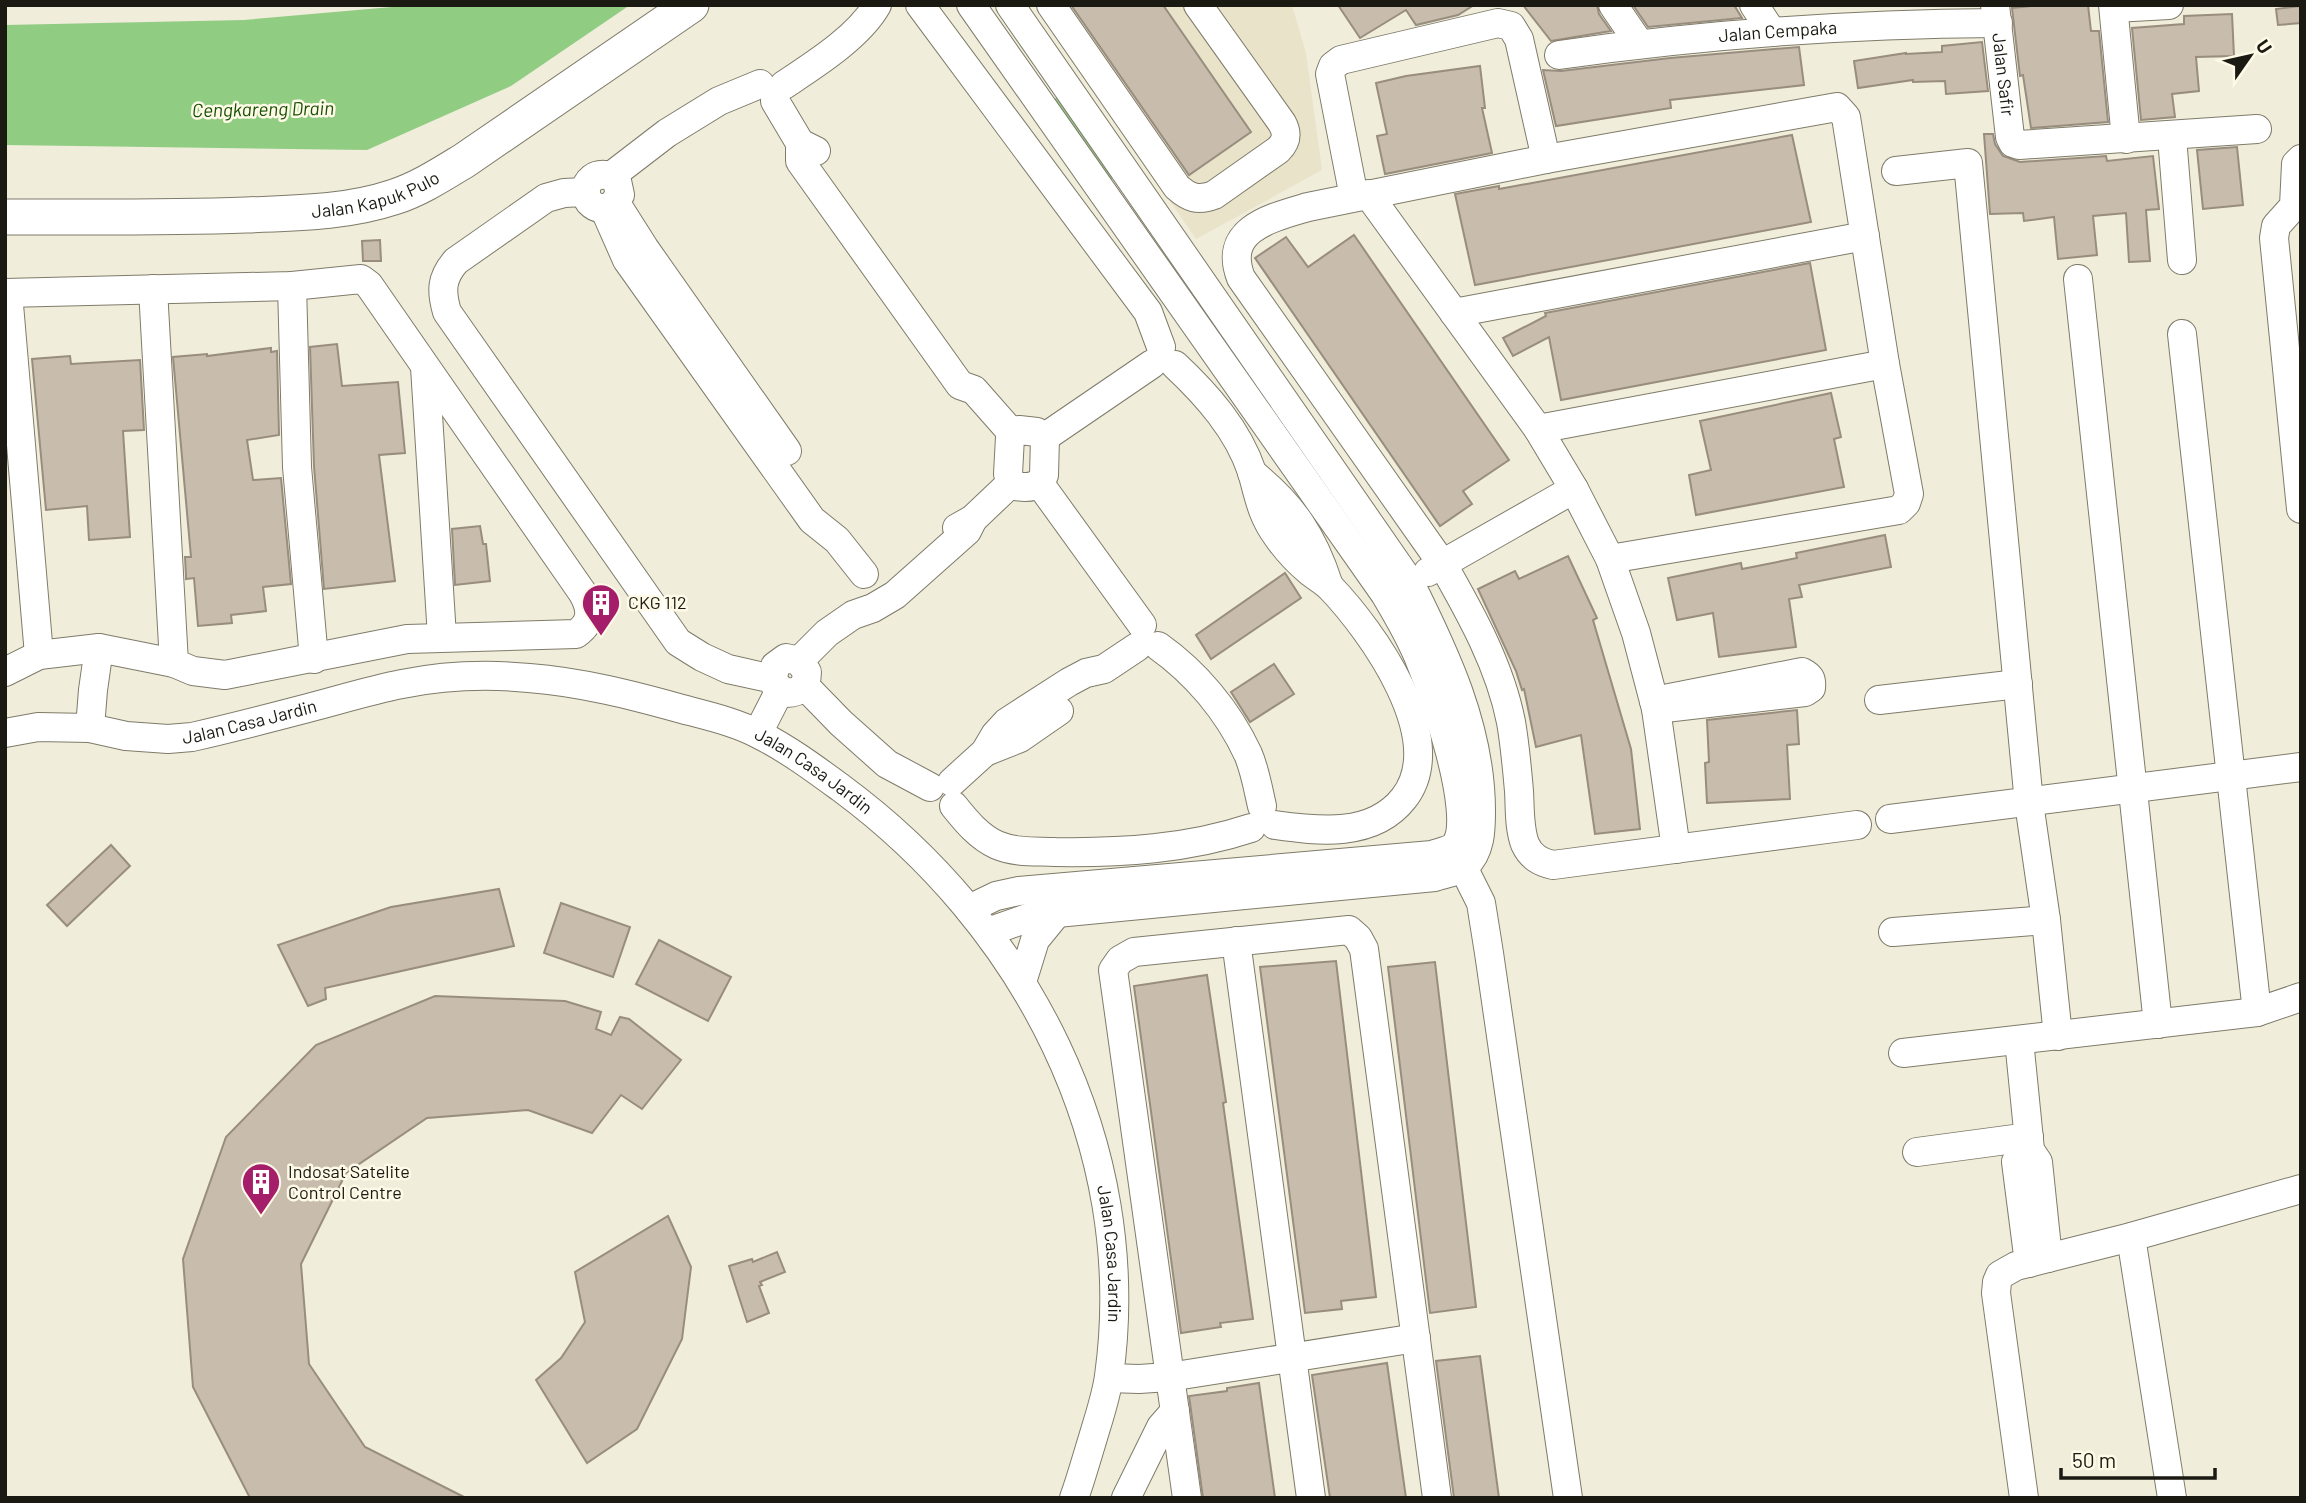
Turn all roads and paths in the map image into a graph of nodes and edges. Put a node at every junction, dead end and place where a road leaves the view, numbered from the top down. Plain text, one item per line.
1 (691, 5) edge
2 (865, 5) edge
3 (877, 5) edge
4 (920, 5) edge
5 (971, 5) edge
6 (1010, 5) edge
7 (1051, 5) edge
8 (1198, 5) edge
9 (1613, 5) edge
10 (1754, 5) edge
11 (2169, 5) edge
12 (2113, 6) edge
13 (1996, 14) edge
14 (1899, 15) edge
15 (1772, 32) junction
16 (1639, 43) junction
17 (1085, 54) junction
18 (1559, 55) dead end
19 (1057, 75) junction
20 (773, 89) junction
21 (1031, 92) junction
22 (2257, 129) dead end
23 (2172, 137) junction
24 (2126, 139) junction
25 (1546, 159) junction
26 (2301, 159) edge
27 (1896, 171) dead end
28 (607, 193) junction
29 (1361, 195) junction
30 (5, 217) edge
31 (1865, 236) junction
32 (2182, 260) dead end
33 (2078, 279) dead end
34 (292, 286) junction
35 (153, 289) junction
36 (6, 293) edge
37 (1454, 313) junction
38 (2182, 334) dead end
39 (1163, 359) junction
40 (1885, 364) junction
41 (424, 365) junction
42 (1538, 429) junction
43 (1012, 433) junction
44 (1045, 437) junction
45 (1011, 484) junction
46 (1040, 484) junction
47 (1574, 489) junction
48 (2301, 509) edge
49 (973, 519) junction
50 (1610, 559) junction
51 (1444, 565) junction
52 (864, 574) junction
53 (1397, 588) junction
54 (853, 615) junction
55 (442, 637) junction
56 (1146, 639) junction
57 (99, 648) junction
58 (39, 655) junction
59 (314, 659) junction
60 (174, 663) junction
61 (5, 672) edge
62 (789, 679) junction
63 (2018, 684) junction
64 (1879, 700) dead end
65 (90, 729) junction
66 (5, 733) edge
67 (758, 733) junction
68 (2301, 767) edge
69 (2231, 776) junction
70 (2133, 789) junction
71 (945, 792) junction
72 (2029, 803) junction
73 (1890, 819) dead end
74 (1262, 820) junction
75 (1857, 825) dead end
76 (1676, 849) junction
77 (1459, 857) junction
78 (969, 909) junction
79 (1057, 913) junction
80 (2046, 920) junction
81 (1894, 932) dead end
82 (988, 933) junction
83 (1236, 941) junction
84 (1022, 982) junction
85 (2301, 997) edge
86 (2257, 1012) junction
87 (2158, 1024) junction
88 (2058, 1036) junction
89 (2019, 1040) junction
90 (1903, 1053) dead end
91 (2030, 1143) junction
92 (1917, 1152) dead end
93 (2301, 1189) edge
94 (2131, 1237) junction
95 (2039, 1260) junction
96 (1416, 1338) junction
97 (1293, 1357) junction
98 (1169, 1377) junction
99 (1109, 1378) junction
100 (1175, 1411) junction
101 (1074, 1498) edge
102 (1126, 1498) edge
103 (1187, 1498) edge
104 (1311, 1498) edge
105 (1437, 1498) edge
106 (1568, 1498) edge
107 (2024, 1498) edge
108 (2172, 1498) edge

1 - 30 main road, Jalan Kapuk Pulo
2 - 20 street
3 - 20 street
4 - 39 street
5 - 21 street
6 - 19 street
7 - 17 street
8 - 17 street
9 - 16 street
10 - 15 street
11 - 12 street
12 - 24 street
13 - 14 street, Jalan Cempaka
13 - 24 street, Jalan Safir
14 - 15 street, Jalan Cempaka
15 - 16 street, Jalan Cempaka
16 - 18 street, Jalan Cempaka
17 - 19 street
19 - 21 street
19 - 53 street
20 - 28 street
20 - 43 street
21 - 53 street
22 - 23 street
23 - 24 street
23 - 32 street
25 - 29 street
25 - 29 street
25 - 31 street
26 - 48 street
27 - 63 street
28 - 52 street
28 - 62 street
29 - 37 street
29 - 51 street
31 - 37 street
31 - 40 street
33 - 70 street
34 - 35 street
34 - 41 street
34 - 59 street
35 - 36 street
35 - 60 street
36 - 58 street
37 - 42 street
38 - 69 street
39 - 44 street
39 - 74 street
40 - 42 street
40 - 50 street
41 - 55 street
41 - 55 street
42 - 47 street
43 - 44 street
43 - 45 street
44 - 46 street
45 - 46 street
45 - 49 street
46 - 56 street
47 - 50 street
47 - 51 street
49 - 52 street
49 - 54 street
50 - 76 street
51 - 53 street
51 - 76 street
52 - 54 street
53 - 77 street
54 - 62 street
55 - 59 street
56 - 71 street
56 - 74 street
57 - 58 street
57 - 60 street
57 - 65 street
58 - 61 street
59 - 60 street
62 - 67 street
62 - 71 street
63 - 64 street
63 - 72 street
65 - 66 street, Jalan Casa Jardin
65 - 67 street, Jalan Casa Jardin
67 - 78 street, Jalan Casa Jardin
68 - 69 street
69 - 70 street
69 - 86 street
70 - 72 street
70 - 87 street
71 - 74 street
72 - 73 street
72 - 80 street
75 - 76 street
77 - 78 street
77 - 79 street
77 - 106 street
78 - 82 street, Jalan Casa Jardin
79 - 82 street
79 - 84 street
80 - 81 street
80 - 88 street
82 - 84 street, Jalan Casa Jardin
83 - 96 street
83 - 97 street
83 - 98 street
84 - 99 street, Jalan Casa Jardin
85 - 86 street
86 - 87 street
87 - 88 street
88 - 89 street
89 - 90 street
89 - 91 street
91 - 92 street
91 - 95 street
93 - 94 street
94 - 95 street
94 - 108 street
95 - 107 street
96 - 97 street
96 - 105 street
97 - 98 street
97 - 104 street
98 - 99 street
98 - 100 street
99 - 101 street, Jalan Casa Jardin
100 - 102 street
100 - 103 street

